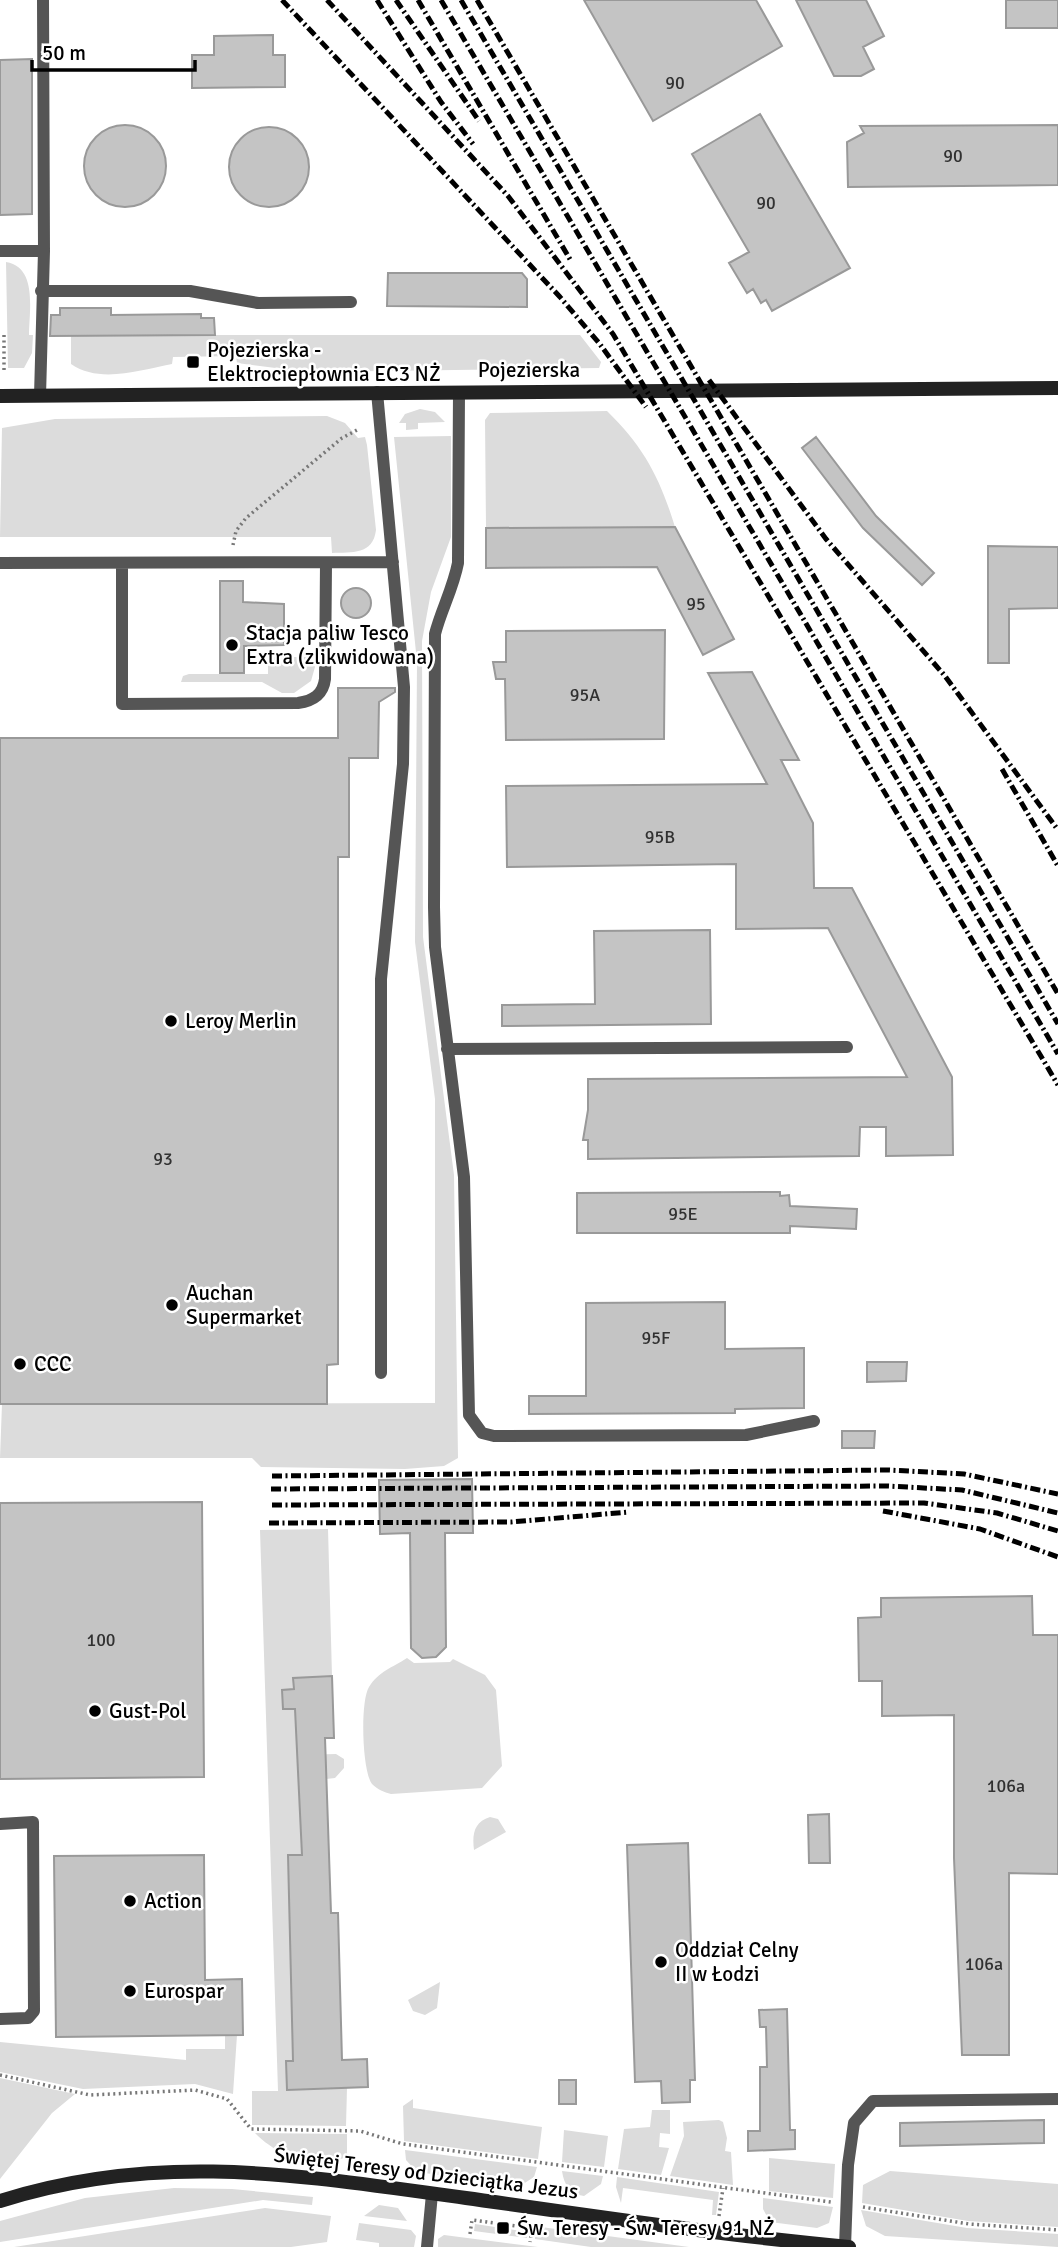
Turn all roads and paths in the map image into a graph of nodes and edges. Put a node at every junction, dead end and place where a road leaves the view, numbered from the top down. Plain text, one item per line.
1 (43, 0) edge
2 (0, 251) edge
3 (44, 251) junction
4 (41, 291) junction
5 (351, 302) dead end
6 (4, 335) dead end
7 (5, 373) dead end
8 (1058, 388) edge
9 (459, 392) junction
10 (377, 393) junction
11 (0, 396) edge
12 (40, 396) junction
13 (357, 430) dead end
14 (393, 562) junction
15 (0, 563) edge
16 (122, 563) junction
17 (229, 564) junction
18 (326, 564) junction
19 (847, 1047) dead end
20 (447, 1049) junction
21 (381, 1373) dead end
22 (814, 1421) dead end
23 (0, 1824) edge
24 (0, 2019) edge
25 (0, 2075) edge
26 (1058, 2099) edge
27 (723, 2188) junction
28 (432, 2194) junction
29 (0, 2201) edge
30 (847, 2204) junction
31 (719, 2216) dead end
32 (1058, 2230) edge
33 (470, 2234) dead end
34 (530, 2242) dead end
35 (800, 2245) edge
36 (427, 2247) edge
37 (847, 2247) edge

1 - 3 lane
2 - 3 lane
3 - 4 lane
4 - 5 lane
4 - 12 lane
6 - 7 path
8 - 9 street, Pojezierska
9 - 10 street, Pojezierska
9 - 20 lane
10 - 12 street, Pojezierska
10 - 14 lane
11 - 12 street, Pojezierska
13 - 17 path
14 - 18 lane
14 - 21 lane
15 - 16 lane
16 - 17 lane
16 - 18 lane
17 - 18 lane
19 - 20 lane
20 - 22 lane
23 - 24 lane
25 - 27 path
26 - 30 lane
27 - 30 path
27 - 31 path
28 - 29 street, Świętej Teresy od Dzieciątka Jezus
28 - 35 street, Świętej Teresy od Dzieciątka Jezus
28 - 36 lane
30 - 32 path
30 - 37 lane
33 - 34 path
35 - 37 street, Świętej Teresy od Dzieciątka Jezus

